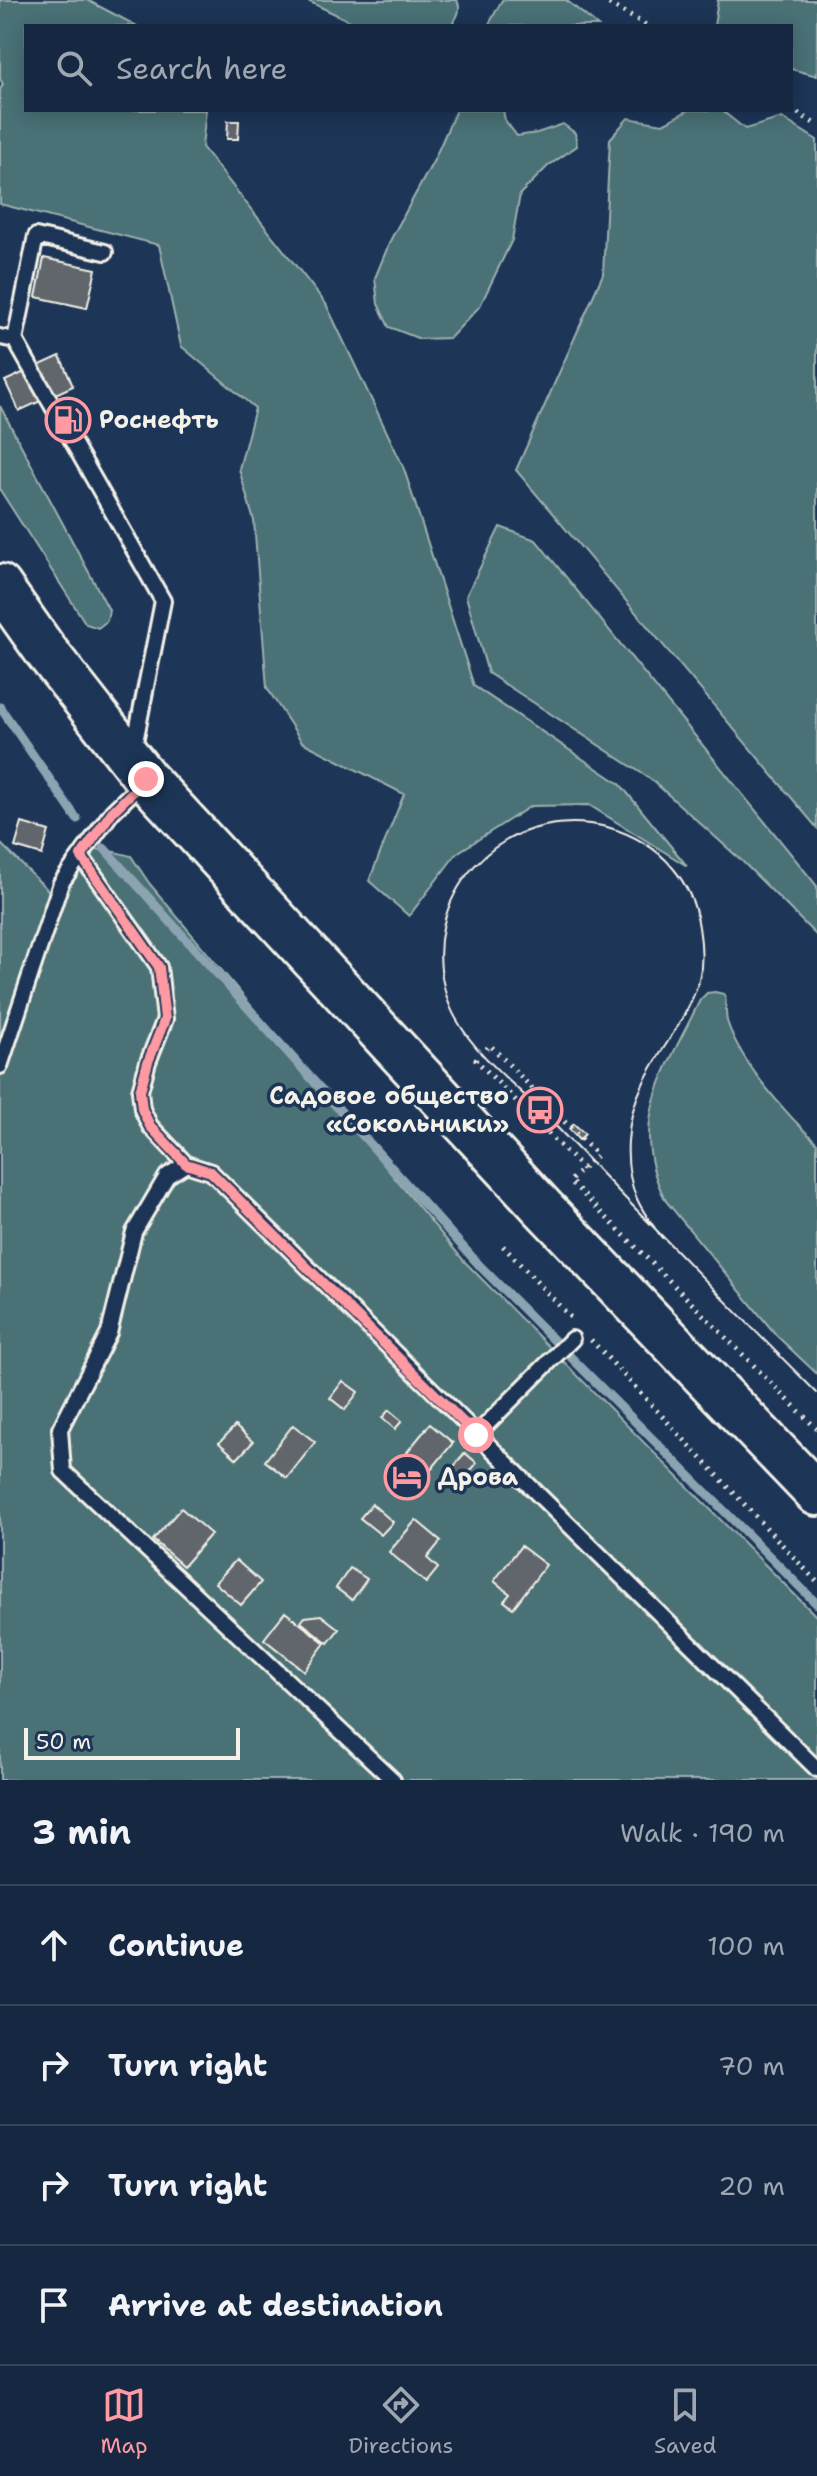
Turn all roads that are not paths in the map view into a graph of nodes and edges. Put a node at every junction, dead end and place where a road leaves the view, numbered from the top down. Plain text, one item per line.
1 (105, 252) dead end
2 (0, 337) edge
3 (15, 340) junction
4 (0, 586) edge
5 (139, 770) junction
6 (81, 856) junction
7 (0, 1066) edge
8 (186, 1164) junction
9 (577, 1334) road end
10 (476, 1435) junction
11 (817, 1494) edge
12 (817, 1769) edge
13 (393, 1780) edge

1 - 3 lane
2 - 3 lane
3 - 5 lane
4 - 5 main road
5 - 6 lane
5 - 11 main road
6 - 7 lane
6 - 8 lane
8 - 10 lane
8 - 13 lane
9 - 10 lane
10 - 12 lane

